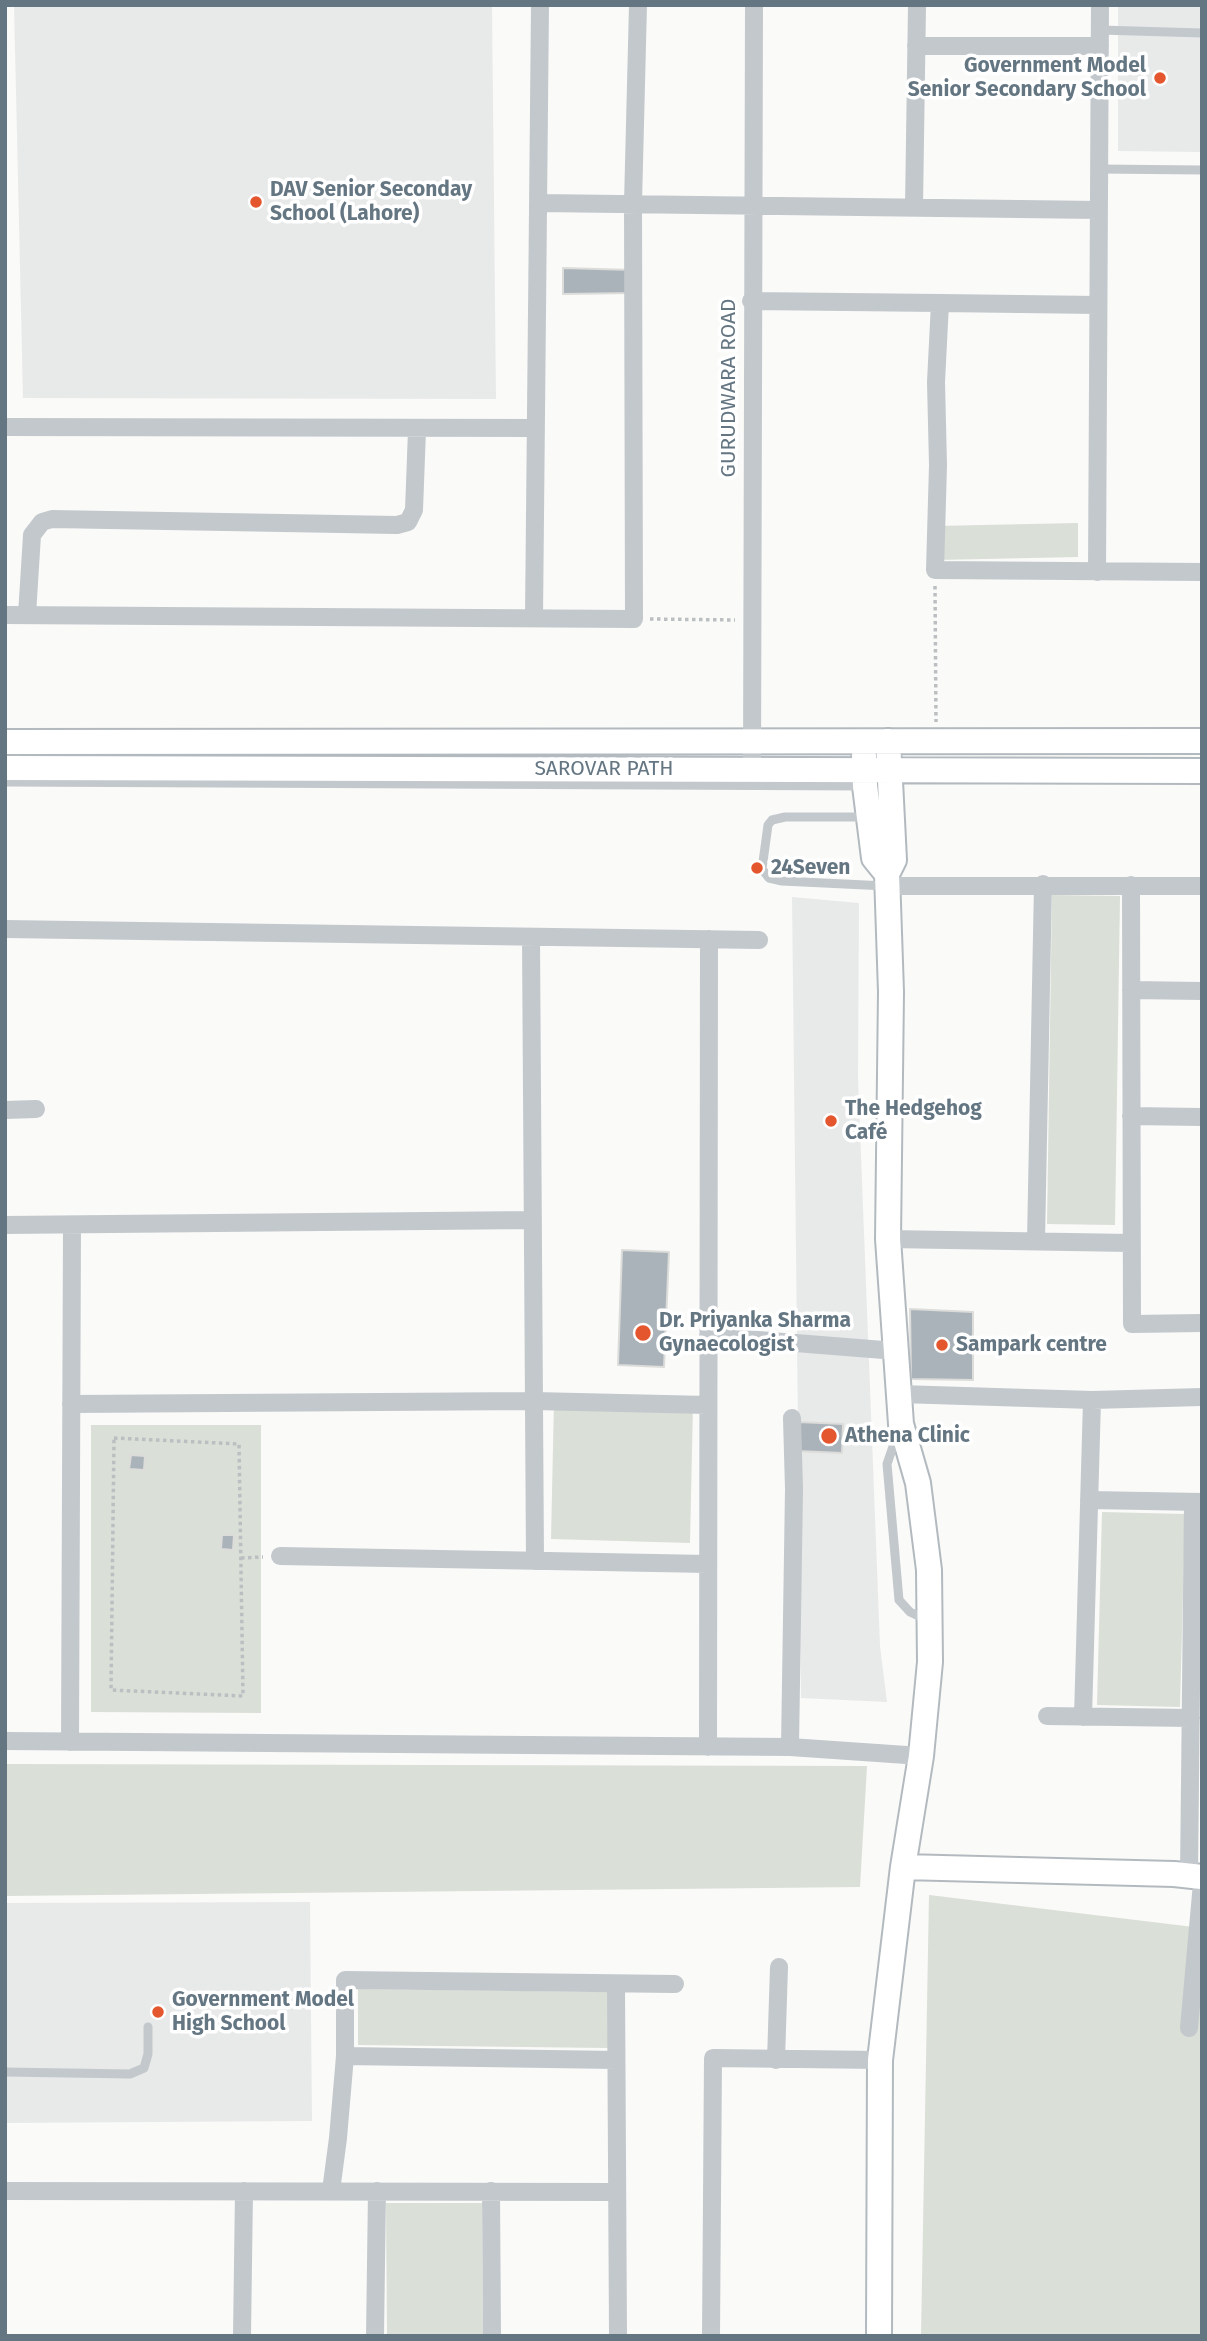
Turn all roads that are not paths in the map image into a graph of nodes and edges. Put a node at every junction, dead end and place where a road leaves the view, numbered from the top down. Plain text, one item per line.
1 (540, 5) edge
2 (638, 5) edge
3 (754, 5) edge
4 (917, 5) edge
5 (1100, 5) edge
6 (1202, 33) edge
7 (1100, 38) junction
8 (916, 46) junction
9 (1099, 169) junction
10 (1202, 170) edge
11 (539, 203) junction
12 (633, 203) junction
13 (753, 205) junction
14 (914, 207) junction
15 (1099, 210) junction
16 (751, 301) junction
17 (940, 303) junction
18 (1098, 305) junction
19 (5, 427) edge
20 (536, 428) junction
21 (417, 430) junction
22 (1097, 572) junction
23 (1202, 572) edge
24 (5, 615) edge
25 (27, 615) junction
26 (534, 618) junction
27 (5, 741) edge
28 (752, 741) junction
29 (876, 741) junction
30 (1202, 741) edge
31 (5, 768) edge
32 (752, 770) junction
33 (1202, 771) edge
34 (873, 775) junction
35 (5, 782) edge
36 (869, 817) junction
37 (888, 880) junction
38 (1043, 884) junction
39 (1131, 885) junction
40 (1202, 886) edge
41 (5, 929) edge
42 (531, 937) junction
43 (709, 939) junction
44 (759, 940) dead end
45 (1131, 989) junction
46 (1202, 990) edge
47 (37, 1109) dead end
48 (5, 1110) edge
49 (1130, 1116) junction
50 (1202, 1117) edge
51 (533, 1220) junction
52 (5, 1225) edge
53 (72, 1225) junction
54 (888, 1239) junction
55 (1036, 1241) junction
56 (1130, 1243) junction
57 (1202, 1323) edge
58 (708, 1336) junction
59 (897, 1351) junction
60 (900, 1394) junction
61 (1202, 1397) edge
62 (1092, 1399) junction
63 (534, 1401) junction
64 (71, 1404) junction
65 (708, 1405) junction
66 (792, 1418) dead end
67 (1089, 1500) junction
68 (1198, 1502) edge
69 (280, 1556) dead end
70 (535, 1561) junction
71 (708, 1564) junction
72 (1047, 1716) dead end
73 (1083, 1717) junction
74 (1191, 1718) junction
75 (5, 1741) edge
76 (70, 1742) junction
77 (708, 1747) junction
78 (790, 1747) junction
79 (921, 1756) junction
80 (903, 1867) junction
81 (1197, 1878) edge
82 (779, 1967) dead end
83 (616, 1984) junction
84 (675, 1984) dead end
85 (148, 2026) dead end
86 (1189, 2028) dead end
87 (345, 2056) junction
88 (617, 2060) junction
89 (776, 2060) junction
90 (880, 2060) junction
91 (5, 2072) edge
92 (5, 2191) edge
93 (244, 2191) junction
94 (331, 2191) junction
95 (377, 2191) junction
96 (491, 2191) junction
97 (617, 2192) junction
98 (242, 2336) edge
99 (375, 2336) edge
100 (492, 2336) edge
101 (618, 2336) edge
102 (711, 2336) edge
103 (879, 2336) edge

1 - 11 street
2 - 12 street
3 - 13 street, GURUDWARA ROAD
4 - 8 street
5 - 7 street
6 - 7 lane
7 - 8 street
7 - 9 street
8 - 14 street
9 - 10 lane
9 - 15 street
11 - 12 street
11 - 20 street
12 - 13 street
12 - 26 street
13 - 14 street
13 - 16 street, GURUDWARA ROAD
14 - 15 street
15 - 18 street
16 - 17 street
16 - 28 street, GURUDWARA ROAD
17 - 18 street
17 - 22 street
18 - 22 street
19 - 21 street
20 - 21 street
20 - 26 street
21 - 25 street
22 - 23 street
24 - 25 street
25 - 26 street
27 - 28 main road, SAROVAR PATH
28 - 29 main road, SAROVAR PATH
28 - 32 street, GURUDWARA ROAD
29 - 30 main road, SAROVAR PATH
29 - 34 main road
31 - 32 main road, SAROVAR PATH
32 - 34 main road, SAROVAR PATH
33 - 34 main road, SAROVAR PATH
34 - 35 lane
34 - 36 main road
34 - 37 main road
36 - 37 main road
36 - 37 lane
37 - 38 street
37 - 54 main road
38 - 39 street
38 - 55 street
39 - 40 street
39 - 45 street
41 - 42 street
42 - 43 street
42 - 51 street
43 - 44 street
43 - 58 street
45 - 46 street
45 - 49 street
47 - 48 street
49 - 50 street
49 - 56 street
51 - 53 street
51 - 63 street
52 - 53 street
53 - 64 street
54 - 55 street
54 - 59 main road
55 - 56 street
56 - 57 street
58 - 59 street
58 - 65 street
59 - 60 main road
60 - 62 street
60 - 79 main road
61 - 62 street
62 - 67 street
63 - 64 street
63 - 65 street
63 - 70 street
64 - 76 street
65 - 71 street
66 - 78 street
67 - 68 street
67 - 73 street
68 - 74 street
69 - 70 street
70 - 71 street
71 - 77 street
72 - 73 street
73 - 74 street
74 - 81 street
75 - 76 street
76 - 77 street
77 - 78 street
78 - 79 street
79 - 80 main road
80 - 81 main road
80 - 90 main road
81 - 86 street
82 - 89 street
83 - 84 street
83 - 87 street
83 - 88 street
85 - 91 lane
87 - 88 street
87 - 94 street
88 - 97 street
89 - 90 street
89 - 102 street
90 - 103 main road
92 - 93 street
93 - 94 street
93 - 98 street
94 - 95 street
95 - 96 street
95 - 99 street
96 - 97 street
96 - 100 street
97 - 101 street

